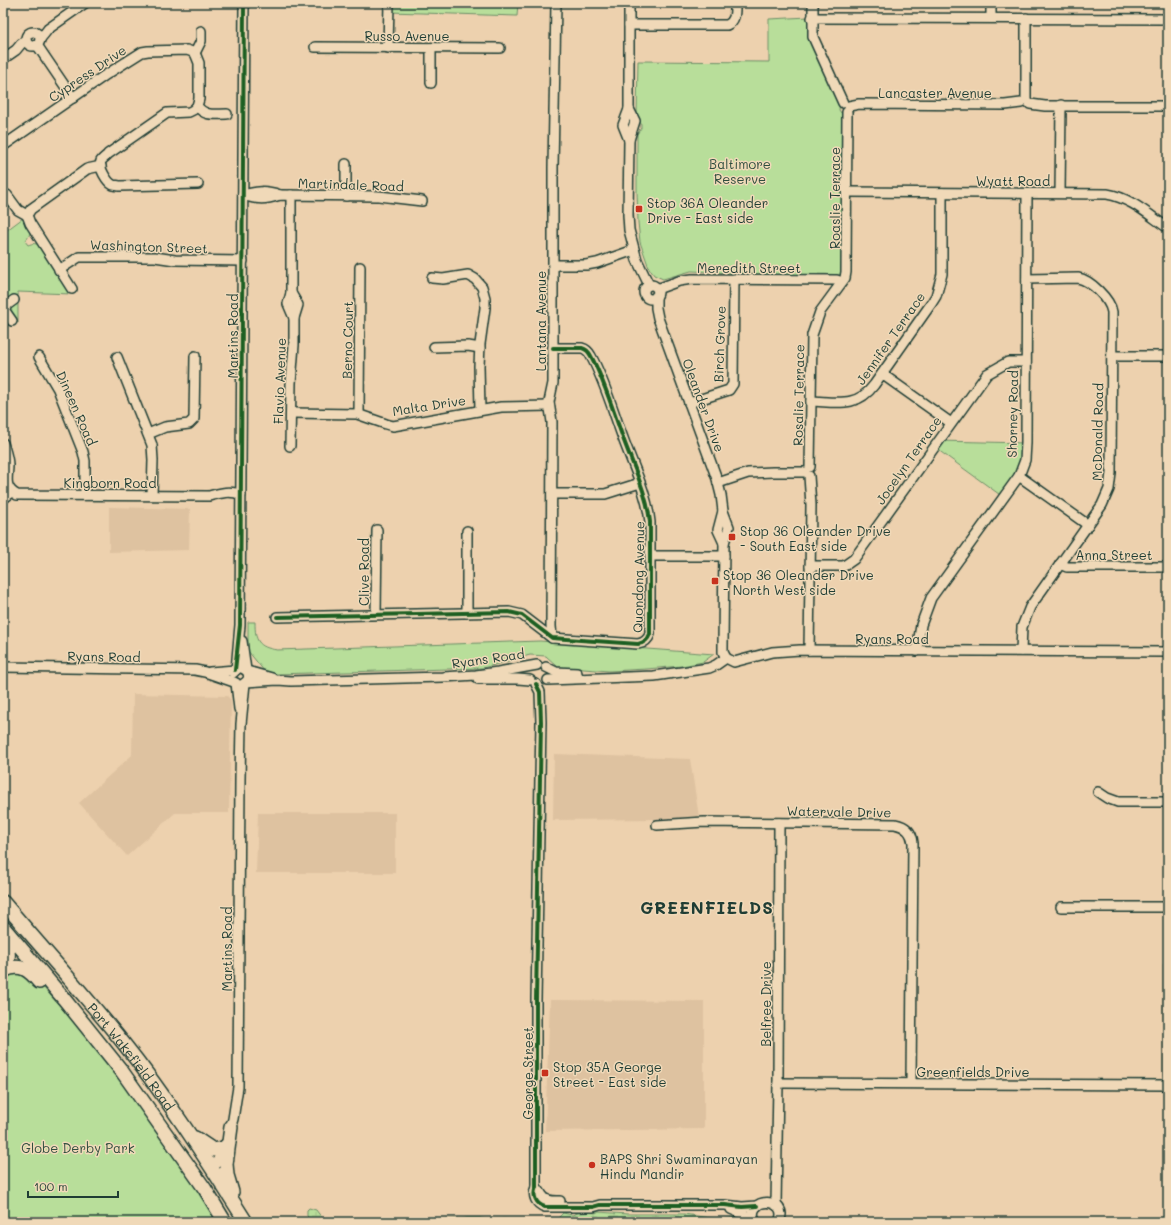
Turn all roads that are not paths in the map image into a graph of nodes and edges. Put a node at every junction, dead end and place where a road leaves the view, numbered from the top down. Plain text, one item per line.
1 (85, 3) edge
2 (244, 3) edge
3 (389, 3) edge
4 (556, 3) edge
5 (629, 3) edge
6 (735, 3) edge
7 (813, 3) edge
8 (991, 3) edge
9 (812, 18) junction
10 (991, 18) junction
11 (1026, 18) junction
12 (1168, 19) edge
13 (630, 25) junction
14 (201, 32) dead end
15 (33, 40) junction
16 (315, 47) dead end
17 (388, 48) junction
18 (431, 48) junction
19 (500, 48) dead end
20 (196, 53) junction
21 (3, 59) edge
22 (431, 83) dead end
23 (73, 98) junction
24 (1026, 102) junction
25 (1061, 105) junction
26 (197, 106) junction
27 (1168, 106) edge
28 (846, 107) junction
29 (227, 114) dead end
30 (3, 146) edge
31 (346, 164) dead end
32 (100, 166) junction
33 (198, 184) dead end
34 (847, 192) junction
35 (942, 193) junction
36 (1060, 193) junction
37 (3, 194) edge
38 (243, 194) junction
39 (1027, 194) junction
40 (291, 195) junction
41 (346, 196) junction
42 (422, 201) dead end
43 (27, 215) junction
44 (1167, 226) edge
45 (634, 250) junction
46 (243, 261) junction
47 (553, 265) junction
48 (360, 267) dead end
49 (59, 270) junction
50 (432, 278) dead end
51 (734, 279) junction
52 (1027, 279) junction
53 (841, 282) junction
54 (72, 289) dead end
55 (653, 292) junction
56 (14, 300) dead end
57 (3, 308) edge
58 (12, 321) dead end
59 (434, 347) dead end
60 (480, 348) junction
61 (553, 348) junction
62 (195, 356) dead end
63 (1112, 356) junction
64 (1168, 356) edge
65 (39, 357) dead end
66 (117, 357) dead end
67 (1026, 362) junction
68 (882, 374) junction
69 (811, 401) junction
70 (689, 403) junction
71 (549, 406) junction
72 (480, 410) junction
73 (291, 413) junction
74 (359, 414) junction
75 (951, 423) junction
76 (148, 434) junction
77 (3, 443) edge
78 (290, 446) dead end
79 (808, 472) junction
80 (1019, 476) junction
81 (718, 483) junction
82 (640, 484) junction
83 (12, 492) junction
84 (552, 494) junction
85 (85, 495) junction
86 (152, 495) junction
87 (241, 495) junction
88 (3, 499) edge
89 (1088, 525) junction
90 (377, 530) dead end
91 (467, 531) dead end
92 (650, 556) junction
93 (724, 556) junction
94 (1060, 564) junction
95 (810, 566) junction
96 (1168, 567) edge
97 (467, 613) junction
98 (376, 614) junction
99 (277, 616) dead end
100 (240, 625) junction
101 (552, 638) junction
102 (809, 650) junction
103 (917, 651) junction
104 (1021, 651) junction
105 (1168, 652) edge
106 (726, 658) junction
107 (536, 665) junction
108 (3, 667) edge
109 (546, 667) junction
110 (235, 670) junction
111 (246, 670) junction
112 (205, 672) junction
113 (622, 676) junction
114 (443, 677) junction
115 (278, 680) junction
116 (546, 681) junction
117 (240, 682) junction
118 (533, 682) junction
119 (541, 722) junction
120 (1098, 792) dead end
121 (1168, 802) edge
122 (779, 823) junction
123 (657, 825) dead end
124 (3, 902) edge
125 (1061, 907) dead end
126 (1168, 907) edge
127 (3, 927) edge
128 (3, 937) edge
129 (4, 971) edge
130 (778, 1083) junction
131 (911, 1084) junction
132 (1168, 1085) edge
133 (154, 1117) junction
134 (231, 1127) junction
135 (188, 1132) junction
136 (223, 1148) junction
137 (213, 1170) junction
138 (776, 1184) junction
139 (235, 1204) junction
140 (761, 1204) junction
141 (725, 1205) junction
142 (776, 1205) junction
143 (755, 1220) edge
144 (225, 1222) edge
145 (233, 1222) edge
146 (246, 1222) edge
147 (779, 1222) edge

1 - 15 street
2 - 38 street, Martins Road
3 - 17 street
4 - 47 street, Lantana Avenue
5 - 13 street, Oleander Drive
6 - 13 street
7 - 9 street
8 - 10 street
9 - 10 street
9 - 28 street
10 - 11 street
11 - 12 street
11 - 24 street
13 - 45 street, Oleander Drive
14 - 20 street
15 - 21 street
15 - 23 street
16 - 17 street, Russo Avenue
17 - 18 street, Russo Avenue
18 - 19 street, Russo Avenue
18 - 22 street
20 - 23 street, Cypress Drive
20 - 26 street
23 - 30 street, Cypress Drive
24 - 25 street, Lancaster Avenue
24 - 28 street, Lancaster Avenue
25 - 27 street, Lancaster Avenue
25 - 36 street
26 - 29 street
26 - 32 street
28 - 34 street, Roaslie Terrace
31 - 41 street
32 - 33 street
32 - 43 street
34 - 35 street, Wyatt Road
34 - 53 street, Roaslie Terrace
35 - 39 street, Wyatt Road
35 - 68 street, Jennifer Terrace
36 - 39 street, Wyatt Road
36 - 44 street, Wyatt Road
37 - 43 street
38 - 40 street, Martindale Road
38 - 46 street, Martins Road
39 - 52 street, Shorney Road
40 - 41 street, Martindale Road
40 - 73 street, Flavio Avenue
41 - 42 street, Martindale Road
43 - 49 street
45 - 47 street
45 - 55 street, Oleander Drive
46 - 49 street, Washington Street
46 - 87 street, Martins Road
47 - 61 street, Lantana Avenue
48 - 74 street, Berno Court
49 - 54 street
50 - 60 street
51 - 53 street, Meredith Street
51 - 55 street, Meredith Street
51 - 70 street, Birch Grove
52 - 63 street, McDonald Road
52 - 67 street, Shorney Road
53 - 69 street, Rosalie Terrace
55 - 70 street, Oleander Drive
56 - 57 street
57 - 58 street
59 - 60 street
60 - 72 street
61 - 71 street, Lantana Avenue
61 - 82 street, Quondong Avenue
62 - 76 street
63 - 64 street
63 - 89 street, McDonald Road
65 - 85 street, Dineen Road
66 - 76 street
67 - 75 street, Jocelyn Terrace
67 - 80 street, Shorney Road
68 - 69 street, Jennifer Terrace
68 - 75 street
69 - 79 street, Rosalie Terrace
70 - 81 street, Oleander Drive
71 - 72 street, Malta Drive
71 - 84 street, Lantana Avenue
72 - 74 street, Malta Drive
73 - 74 street, Malta Drive
73 - 78 street, Flavio Avenue
75 - 95 street, Jocelyn Terrace
76 - 86 street
77 - 83 street
79 - 81 street
79 - 95 street, Rosalie Terrace
80 - 89 street
80 - 103 street, Shorney Road
81 - 93 street, Oleander Drive
82 - 84 street
82 - 92 street, Quondong Avenue
83 - 85 street, Kingborn Road
83 - 88 street
84 - 101 street, Lantana Avenue
85 - 86 street, Kingborn Road
86 - 87 street, Kingborn Road
87 - 100 street, Martins Road
89 - 94 street, McDonald Road
90 - 98 street, Clive Road
91 - 97 street
92 - 93 street
92 - 101 street, Quondong Avenue
93 - 106 street, Oleander Drive
94 - 96 street, Anna Street
94 - 104 street, McDonald Road
95 - 102 street, Rosalie Terrace
97 - 98 street
97 - 101 street
98 - 99 street
100 - 110 street, Martins Road
100 - 111 street, Martins Road
102 - 103 street, Ryans Road
102 - 106 street, Ryans Road
103 - 104 street, Ryans Road
104 - 105 street, Ryans Road
106 - 113 street
107 - 109 street
107 - 114 street, Ryans Road
107 - 118 street
108 - 112 street, Ryans Road
109 - 113 street
109 - 116 street
110 - 111 street
110 - 112 street, Ryans Road
110 - 117 street
111 - 115 street, Ryans Road
111 - 117 street
112 - 117 street, Ryans Road
113 - 116 street
114 - 115 street, Ryans Road
114 - 118 street, Ryans Road
115 - 117 street, Ryans Road
116 - 118 street
116 - 119 street, George Street
117 - 134 street, Martins Road
118 - 119 street, George Street
119 - 141 street, George Street
120 - 121 street
122 - 123 street, Watervale Drive
122 - 130 street, Belfree Drive
122 - 131 street, Watervale Drive
124 - 135 highway, Port Wakefield Road
125 - 126 street
127 - 133 highway, Port Wakefield Road
128 - 129 highway
129 - 133 highway
130 - 131 street, Greenfields Drive
130 - 138 street, Belfree Drive
131 - 132 street, Greenfields Drive
133 - 144 highway, Port Wakefield Road
134 - 136 street, Martins Road
134 - 139 highway
135 - 136 highway
135 - 137 highway, Port Wakefield Road
136 - 137 street, Martins Road
137 - 139 highway, Port Wakefield Road
137 - 145 highway
138 - 140 street
138 - 142 street, Belfree Drive
139 - 146 highway, Port Wakefield Road
140 - 141 street, George Street
140 - 142 street, George Street
140 - 143 street
141 - 143 street, George Street
142 - 147 street, Belfree Drive

